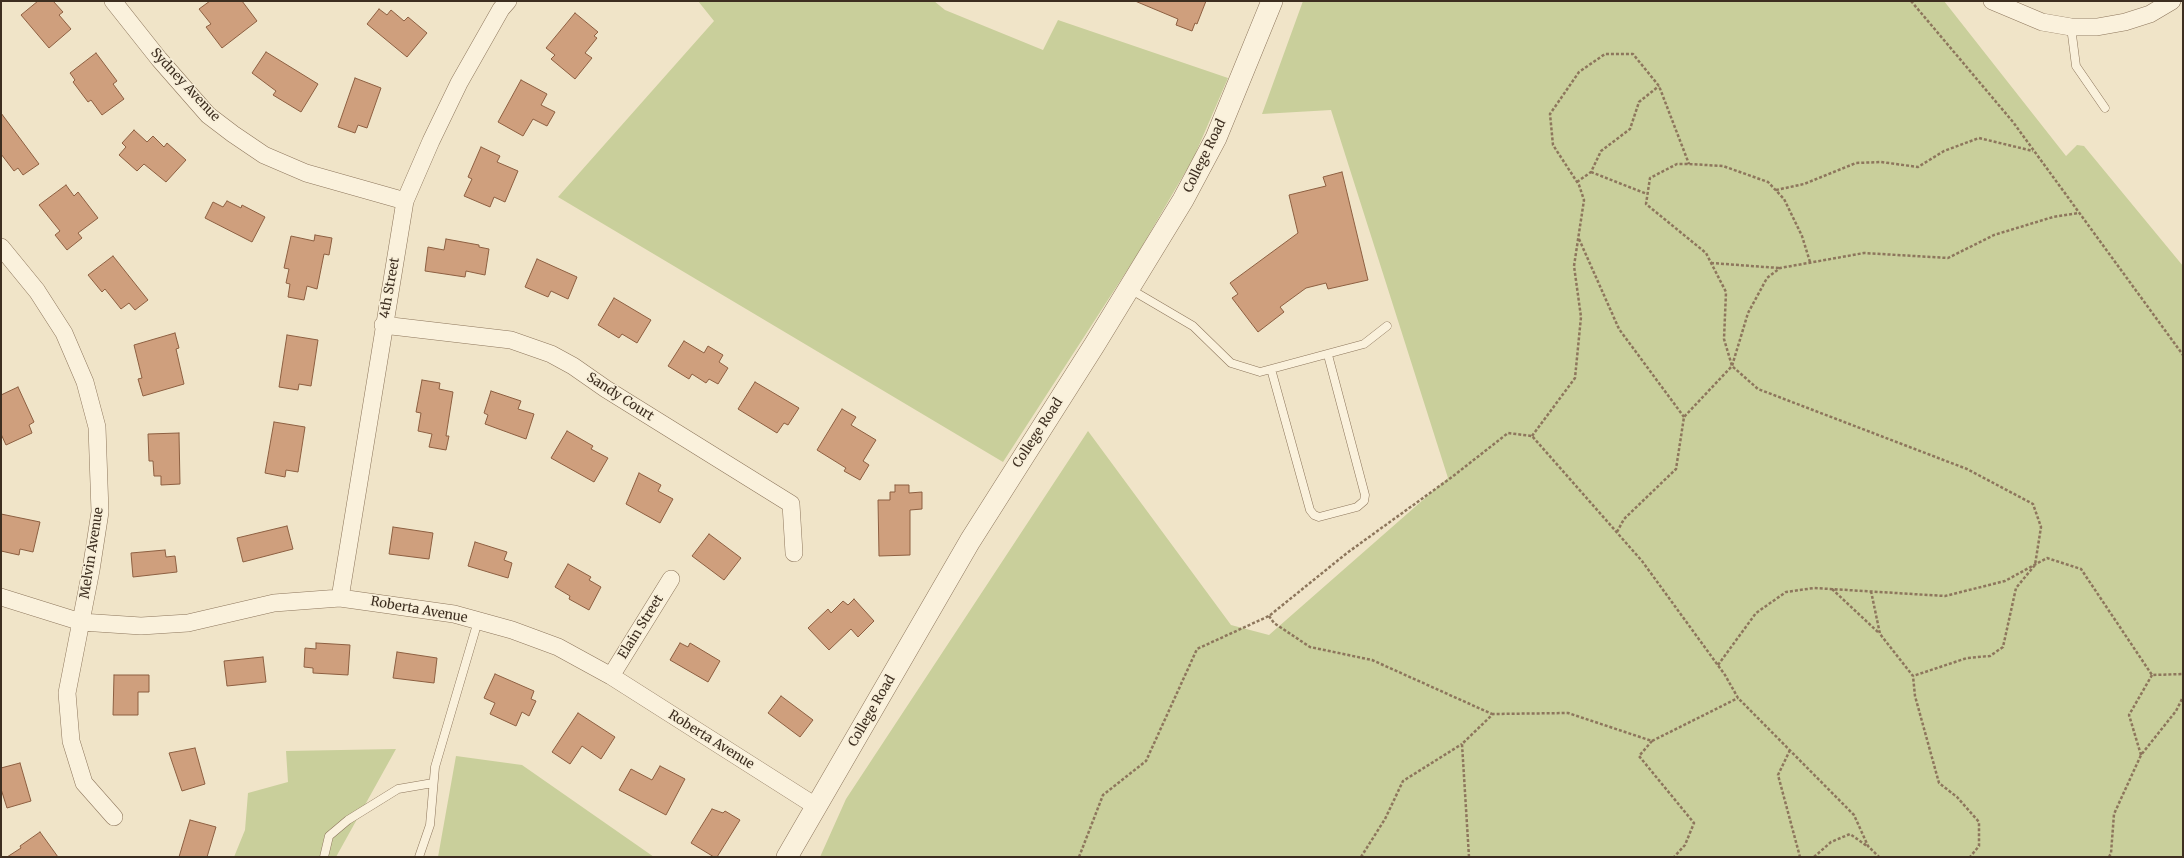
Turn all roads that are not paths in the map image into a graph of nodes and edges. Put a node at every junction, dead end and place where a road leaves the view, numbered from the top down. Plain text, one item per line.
1 (114, 1) edge
2 (1272, 1) edge
3 (1992, 1) edge
4 (2170, 1) edge
5 (500, 4) edge
6 (2072, 27) junction
7 (2105, 108) dead end
8 (405, 201) junction
9 (1, 247) edge
10 (1129, 288) junction
11 (383, 325) junction
12 (1386, 326) dead end
13 (1328, 355) junction
14 (1271, 369) junction
15 (794, 553) dead end
16 (671, 579) dead end
17 (1, 597) edge
18 (340, 598) junction
19 (478, 620) junction
20 (81, 622) junction
21 (611, 676) junction
22 (433, 783) junction
23 (817, 807) junction
24 (114, 817) dead end
25 (324, 857) edge
26 (419, 857) edge
27 (787, 857) edge

1 - 8 street, Sydney Avenue
2 - 10 street, College Road
3 - 6 street
4 - 6 street
5 - 8 street, 4th Street
6 - 7 lane
8 - 11 street, 4th Street
9 - 20 street, Melvin Avenue
10 - 14 lane
10 - 23 street, College Road
11 - 15 street, Sandy Court
11 - 18 street, 4th Street
12 - 13 lane
13 - 14 lane
13 - 14 lane
16 - 21 street, Elain Street
17 - 20 street, Roberta Avenue
18 - 19 street, Roberta Avenue
18 - 20 street, Roberta Avenue
19 - 21 street, Roberta Avenue
19 - 22 lane
20 - 24 street, Melvin Avenue
21 - 23 street, Roberta Avenue
22 - 25 lane
22 - 26 lane
23 - 27 street, College Road

